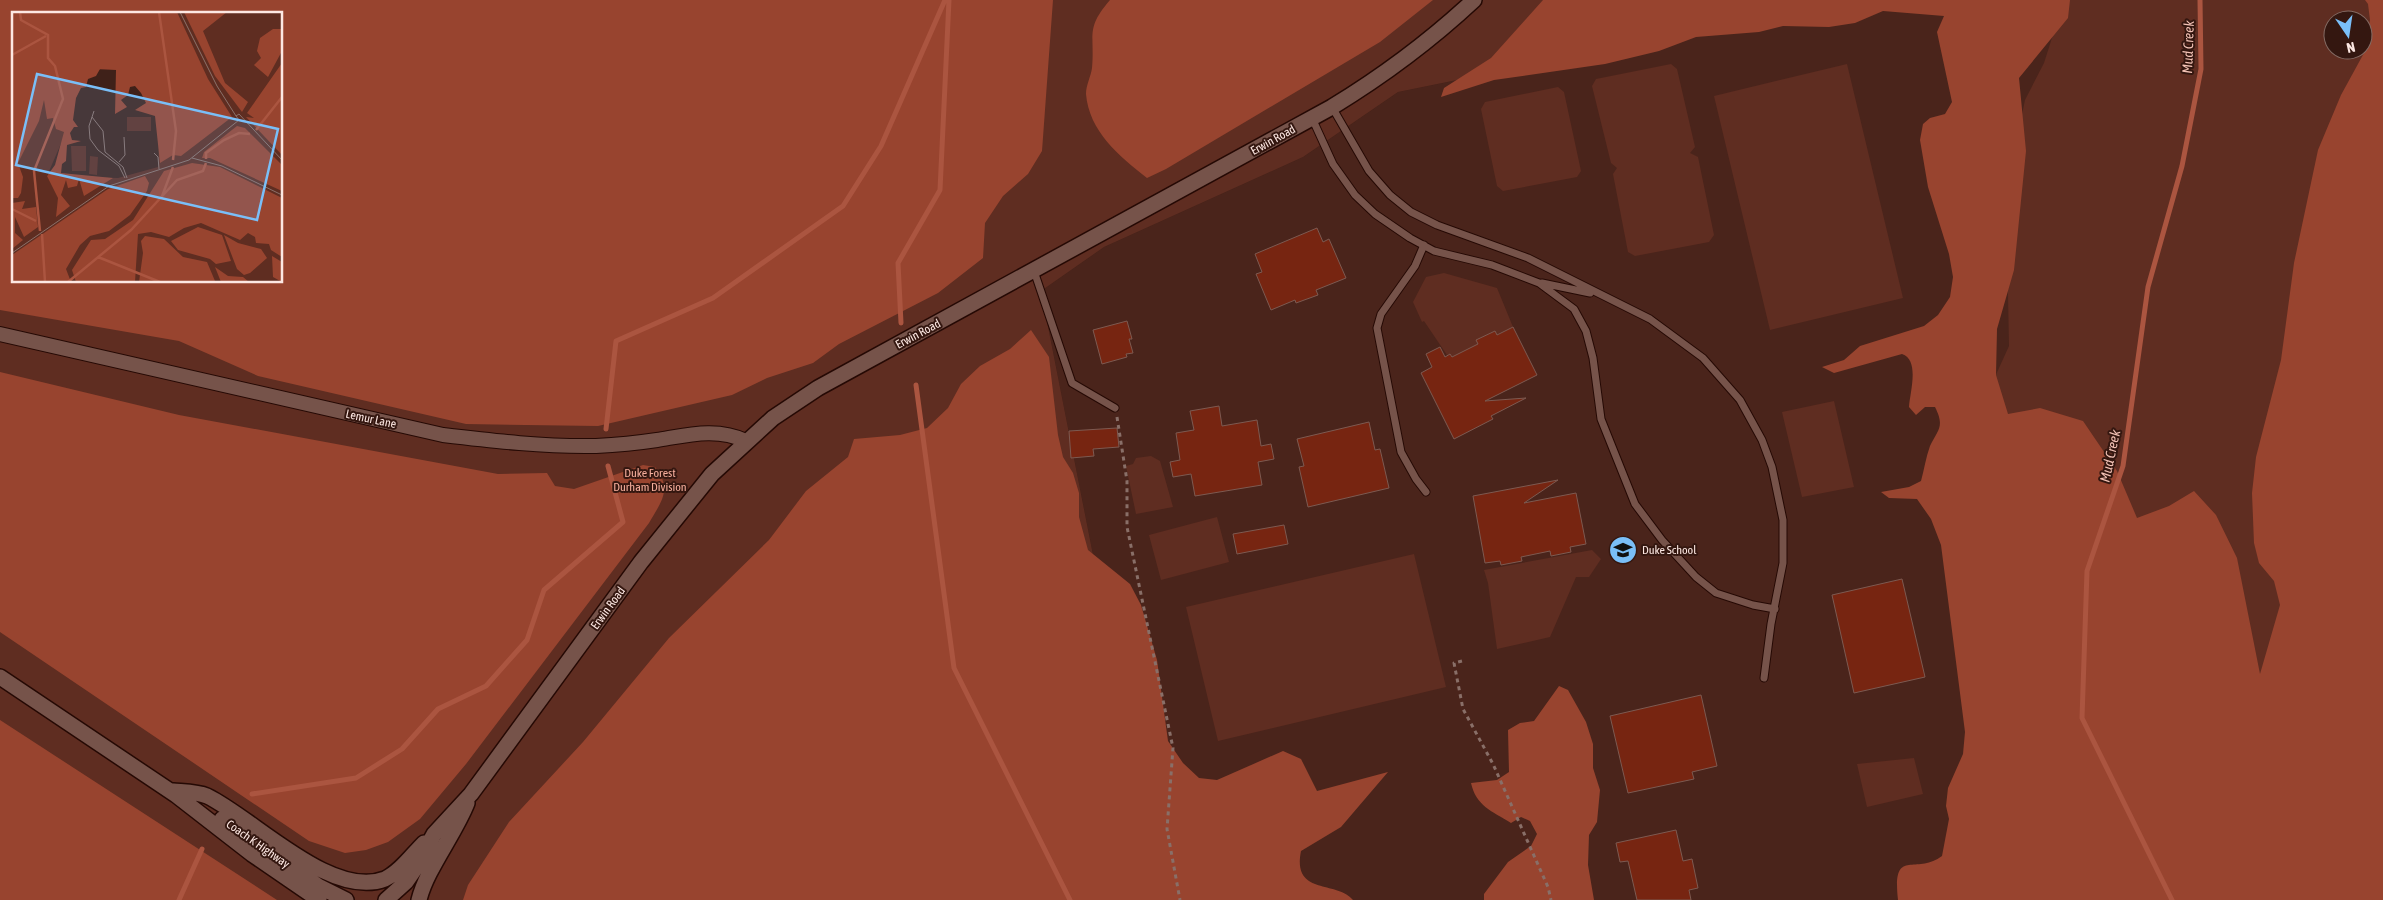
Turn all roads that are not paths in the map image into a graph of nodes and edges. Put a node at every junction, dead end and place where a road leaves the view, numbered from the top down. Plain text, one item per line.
1 (1474, 0) edge
2 (1332, 107) junction
3 (1312, 118) junction
4 (1424, 245) junction
5 (1034, 271) junction
6 (1539, 283) junction
7 (1600, 296) junction
8 (0, 334) edge
9 (1115, 408) road end
10 (746, 441) junction
11 (1426, 492) dead end
12 (1775, 609) junction
13 (0, 677) edge
14 (1764, 678) dead end
15 (169, 790) junction
16 (471, 794) junction
17 (434, 834) junction
18 (319, 900) edge
19 (346, 900) edge
20 (386, 900) edge
21 (419, 900) edge

1 - 2 main road, Erwin Road
2 - 3 main road, Erwin Road
2 - 7 lane
3 - 4 lane
3 - 5 main road, Erwin Road
4 - 6 lane
4 - 11 lane
5 - 9 lane
5 - 10 main road, Erwin Road
6 - 7 lane
6 - 12 lane
7 - 12 lane
8 - 10 street, Lemur Lane
10 - 16 main road, Erwin Road
12 - 14 lane
13 - 15 main road, Coach K Highway
15 - 17 main road
15 - 18 main road, Coach K Highway
15 - 19 main road, Coach K Highway
16 - 17 main road, Erwin Road
16 - 21 main road, Erwin Road
17 - 20 main road, Erwin Road

